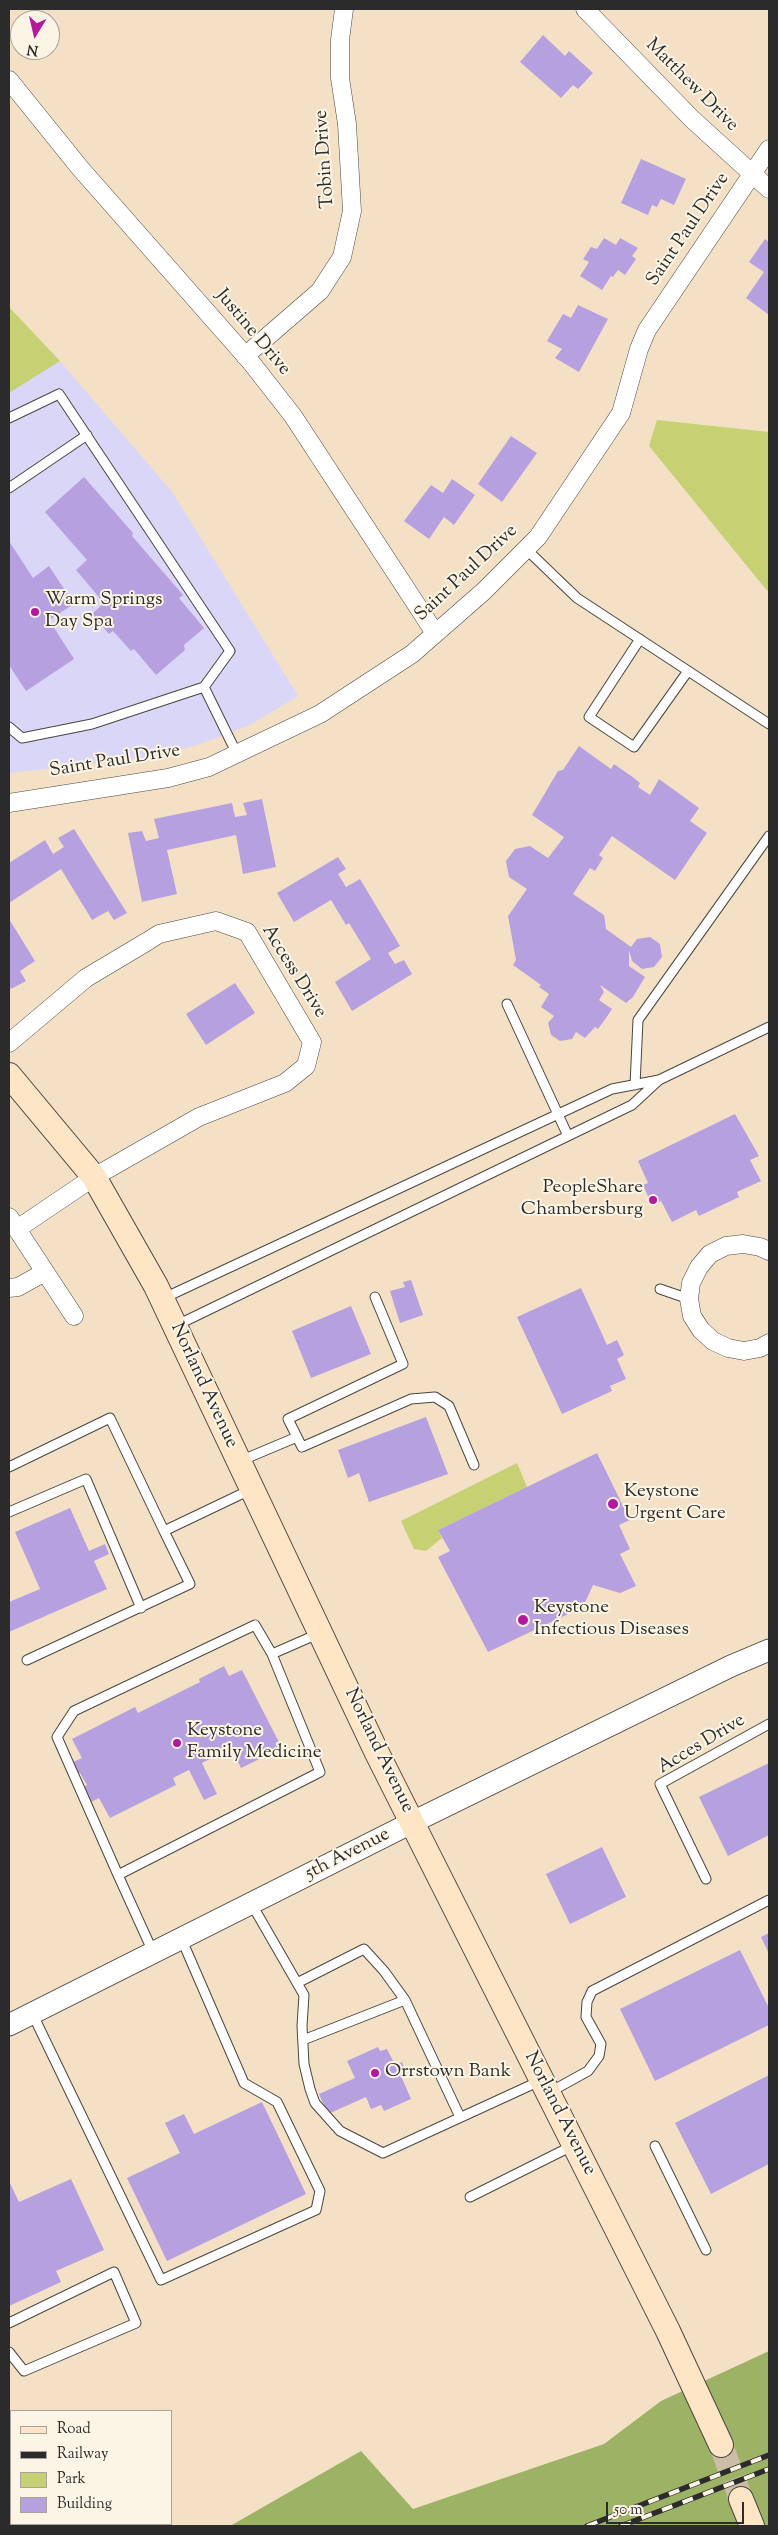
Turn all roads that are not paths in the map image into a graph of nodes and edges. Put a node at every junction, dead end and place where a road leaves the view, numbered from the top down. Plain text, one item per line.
1 (344, 9) edge
2 (585, 9) edge
3 (9, 80) edge
4 (769, 148) edge
5 (752, 175) junction
6 (769, 189) edge
7 (245, 356) junction
8 (9, 418) edge
9 (86, 436) junction
10 (9, 488) edge
11 (526, 549) junction
12 (435, 633) junction
13 (640, 639) junction
14 (688, 671) junction
15 (204, 687) junction
16 (769, 724) edge
17 (9, 727) edge
18 (237, 754) junction
19 (9, 803) edge
20 (769, 836) edge
21 (507, 1004) dead end
22 (769, 1027) edge
23 (9, 1043) edge
24 (9, 1075) edge
25 (659, 1080) junction
26 (634, 1085) junction
27 (559, 1114) junction
28 (568, 1136) junction
29 (94, 1178) junction
30 (13, 1223) edge
31 (769, 1251) edge
32 (45, 1272) junction
33 (9, 1288) edge
34 (660, 1289) dead end
35 (375, 1297) dead end
36 (162, 1299) junction
37 (689, 1300) junction
38 (74, 1316) dead end
39 (175, 1326) junction
40 (769, 1343) edge
41 (297, 1437) junction
42 (239, 1462) junction
43 (474, 1465) dead end
44 (9, 1466) edge
45 (252, 1489) junction
46 (9, 1512) edge
47 (164, 1531) junction
48 (141, 1608) junction
49 (320, 1633) junction
50 (769, 1650) edge
51 (272, 1654) junction
52 (27, 1660) dead end
53 (769, 1724) edge
54 (413, 1822) junction
55 (118, 1875) junction
56 (706, 1880) dead end
57 (769, 1900) edge
58 (251, 1903) junction
59 (181, 1938) junction
60 (153, 1952) junction
61 (297, 1983) junction
62 (405, 2000) junction
63 (32, 2013) junction
64 (9, 2024) edge
65 (303, 2040) junction
66 (545, 2086) junction
67 (460, 2117) junction
68 (575, 2145) junction
69 (655, 2146) dead end
70 (470, 2197) dead end
71 (706, 2250) dead end
72 (9, 2323) edge
73 (9, 2352) edge
74 (721, 2445) tunnel mouth
75 (741, 2499) tunnel mouth
76 (752, 2526) edge

1 - 7 street, Tobin Drive
2 - 5 street, Matthew Drive
3 - 7 street, Justine Drive
4 - 5 street, Saint Paul Drive
5 - 6 street, Matthew Drive
5 - 11 street, Saint Paul Drive
7 - 12 street, Justine Drive
8 - 9 lane
9 - 10 lane
9 - 15 lane
11 - 12 street, Saint Paul Drive
11 - 13 lane
12 - 18 street, Saint Paul Drive
13 - 14 lane
13 - 14 lane
14 - 16 lane
15 - 17 lane
15 - 18 lane
18 - 19 street, Saint Paul Drive
20 - 26 lane
21 - 27 lane
22 - 25 lane
23 - 29 street, Access Drive
24 - 29 main road, Norland Avenue
25 - 26 lane
25 - 28 lane
26 - 27 lane
27 - 28 lane
27 - 36 lane
28 - 39 lane
29 - 30 street, Access Drive
29 - 36 main road, Norland Avenue
30 - 32 street
31 - 37 street
32 - 33 street
32 - 38 street
34 - 37 lane
35 - 41 lane
36 - 39 main road, Norland Avenue
37 - 40 street
39 - 42 main road, Norland Avenue
41 - 42 lane
41 - 43 lane
42 - 45 main road, Norland Avenue
44 - 47 lane
45 - 47 lane
45 - 49 main road, Norland Avenue
46 - 48 lane
47 - 48 lane
48 - 52 lane
49 - 51 lane
49 - 54 main road, Norland Avenue
50 - 54 street, 5th Avenue
51 - 55 lane
51 - 55 lane
53 - 56 lane, Acces Drive
54 - 58 street, 5th Avenue
54 - 66 main road, Norland Avenue
55 - 60 lane
57 - 66 lane
58 - 59 street, 5th Avenue
58 - 61 lane
59 - 60 street, 5th Avenue
59 - 63 lane
60 - 63 street, 5th Avenue
61 - 62 lane
61 - 65 lane
62 - 65 lane
62 - 67 lane
63 - 64 street, 5th Avenue
65 - 67 lane
66 - 67 lane
66 - 68 main road, Norland Avenue
68 - 70 lane
68 - 74 main road, Norland Avenue
69 - 71 lane
72 - 73 lane
75 - 76 main road

